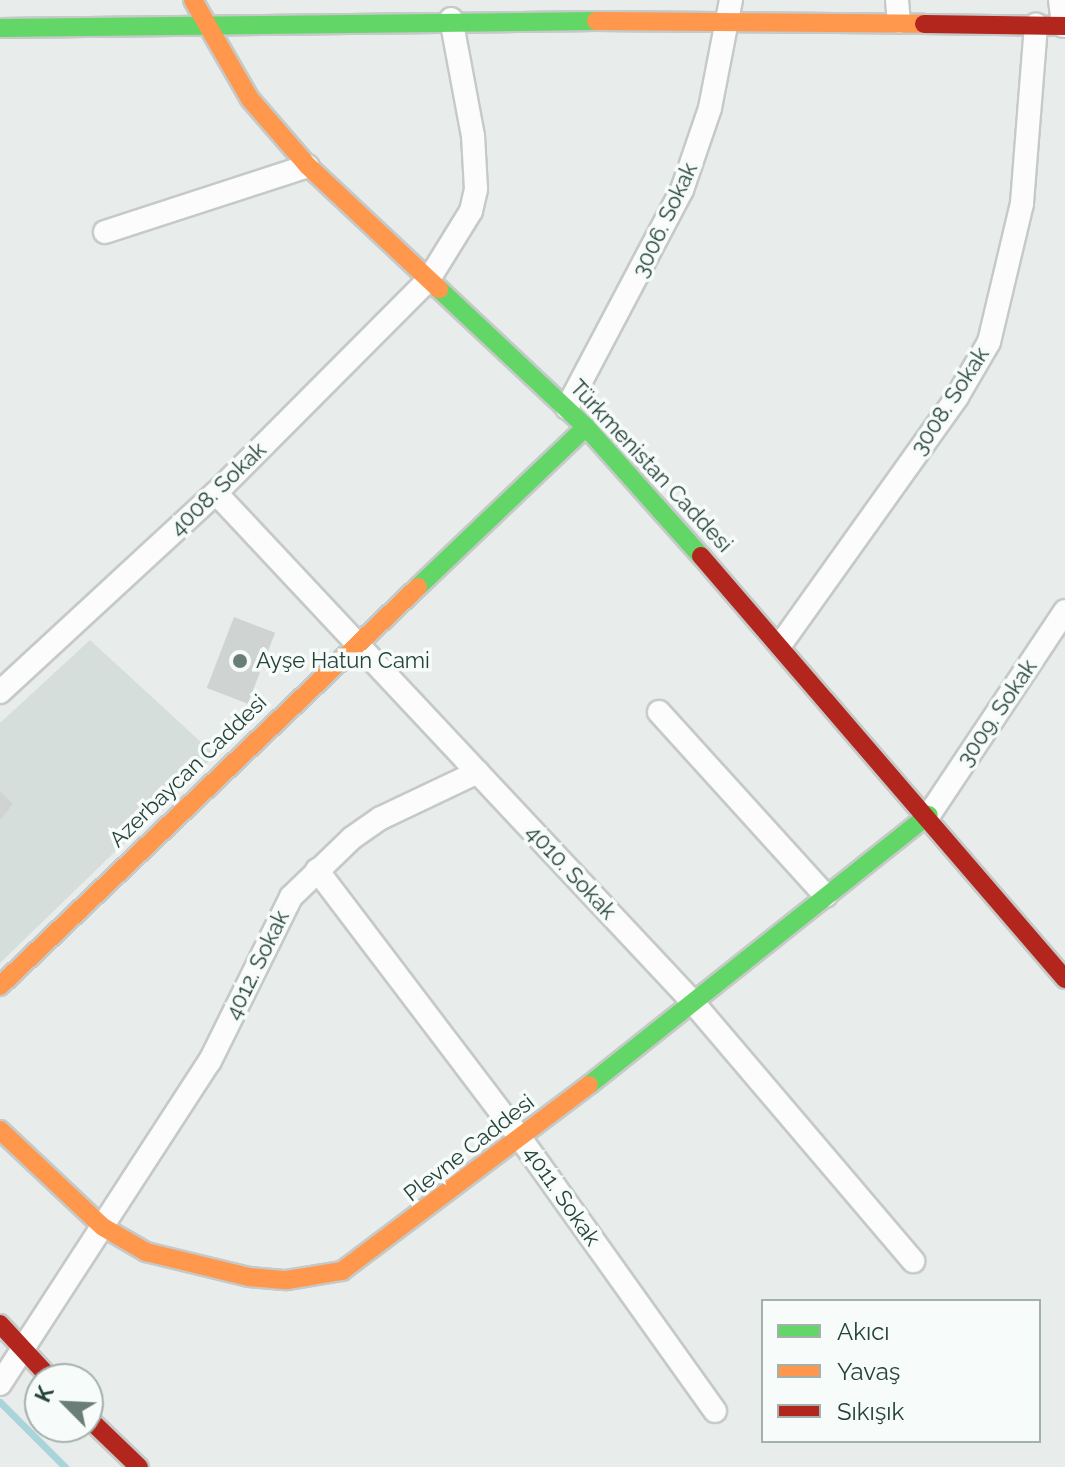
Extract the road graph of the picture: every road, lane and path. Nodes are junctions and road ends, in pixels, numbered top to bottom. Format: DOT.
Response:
graph roads {
  1 [pos="193,0"];
  2 [pos="1060,0"];
  3 [pos="731,9"];
  4 [pos="898,11"];
  5 [pos="451,19"];
  6 [pos="204,25"];
  7 [pos="1036,25"];
  8 [pos="1064,26"];
  9 [pos="0,28"];
  10 [pos="308,166"];
  11 [pos="105,232"];
  12 [pos="429,279"];
  13 [pos="567,408"];
  14 [pos="586,427"];
  15 [pos="216,493"];
  16 [pos="1065,611"];
  17 [pos="356,643"];
  18 [pos="781,644"];
  19 [pos="0,692"];
  20 [pos="659,712"];
  21 [pos="478,772"];
  22 [pos="929,815"];
  23 [pos="317,870"];
  24 [pos="826,896"];
  25 [pos="1065,979"];
  26 [pos="0,986"];
  27 [pos="691,1000"];
  28 [pos="0,1130"];
  29 [pos="521,1139"];
  30 [pos="103,1227"];
  31 [pos="913,1261"];
  32 [pos="0,1324"];
  33 [pos="24,1351"];
  34 [pos="36,1363"];
  35 [pos="4,1379"];
  36 [pos="715,1411"];
  37 [pos="104,1433"];
  38 [pos="139,1467"];
  1 -- 6 [label="street, Türkmenistan Caddesi"];
  2 -- 8 [label="street"];
  3 -- 4 [label="street"];
  3 -- 5 [label="street"];
  3 -- 13 [label="street, 3006. Sokak"];
  4 -- 7 [label="street"];
  5 -- 6 [label="street"];
  5 -- 12 [label="street, 4008. Sokak"];
  6 -- 9 [label="street"];
  6 -- 10 [label="street, Türkmenistan Caddesi"];
  7 -- 8 [label="street"];
  7 -- 18 [label="street, 3008. Sokak"];
  10 -- 11 [label="street"];
  10 -- 12 [label="street, Türkmenistan Caddesi"];
  12 -- 13 [label="street, Türkmenistan Caddesi"];
  12 -- 15 [label="street, 4008. Sokak"];
  13 -- 14 [label="street, Türkmenistan Caddesi"];
  14 -- 17 [label="street, Azerbaycan Caddesi"];
  14 -- 18 [label="street, Türkmenistan Caddesi"];
  15 -- 17 [label="street, 4010. Sokak"];
  15 -- 19 [label="street, 4008. Sokak"];
  16 -- 22 [label="street, 3009. Sokak"];
  17 -- 21 [label="street, 4010. Sokak"];
  17 -- 26 [label="street, Azerbaycan Caddesi"];
  18 -- 22 [label="street, Türkmenistan Caddesi"];
  20 -- 24 [label="street"];
  21 -- 23 [label="street, 4012. Sokak"];
  21 -- 27 [label="street, 4010. Sokak"];
  22 -- 24 [label="street, Plevne Caddesi"];
  22 -- 25 [label="street, Türkmenistan Caddesi"];
  23 -- 29 [label="street, 4011. Sokak"];
  23 -- 30 [label="street, 4012. Sokak"];
  24 -- 27 [label="street, Plevne Caddesi"];
  27 -- 29 [label="street, Plevne Caddesi"];
  27 -- 31 [label="street, 4010. Sokak"];
  28 -- 30 [label="street, Plevne Caddesi"];
  29 -- 30 [label="street, Plevne Caddesi"];
  29 -- 36 [label="street, 4011. Sokak"];
  30 -- 33 [label="street, 4012. Sokak"];
  32 -- 33 [label="street"];
  33 -- 34 [label="street"];
  33 -- 35 [label="street, 4012. Sokak"];
  37 -- 38 [label="street"];
}
